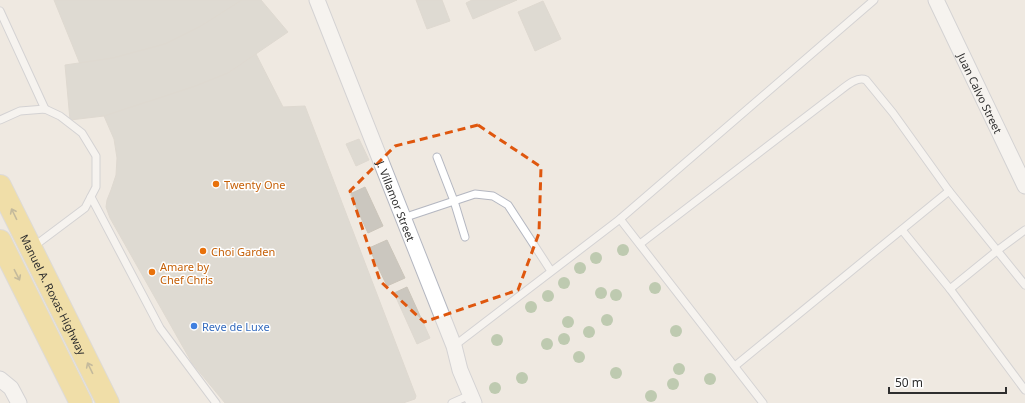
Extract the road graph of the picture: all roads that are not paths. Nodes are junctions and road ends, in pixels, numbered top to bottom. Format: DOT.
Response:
graph roads {
  1 [pos="317,0"];
  2 [pos="874,0"];
  3 [pos="936,0"];
  4 [pos="0,11"];
  5 [pos="45,109"];
  6 [pos="0,120"];
  7 [pos="437,157"];
  8 [pos="0,186"];
  9 [pos="1025,186"];
  10 [pos="949,191"];
  11 [pos="91,197"];
  12 [pos="454,201"];
  13 [pos="403,218"];
  14 [pos="620,219"];
  15 [pos="902,230"];
  16 [pos="1025,230"];
  17 [pos="466,237"];
  18 [pos="0,240"];
  19 [pos="640,244"];
  20 [pos="31,248"];
  21 [pos="998,250"];
  22 [pos="551,271"];
  23 [pos="1025,285"];
  24 [pos="950,289"];
  25 [pos="454,346"];
  26 [pos="735,366"];
  27 [pos="0,379"];
  28 [pos="1024,387"];
  29 [pos="472,399"];
  30 [pos="19,403"];
  31 [pos="81,403"];
  32 [pos="108,403"];
  33 [pos="216,403"];
  34 [pos="452,403"];
  35 [pos="763,403"];
  1 -- 13 [label="street, J. Villamor Street"];
  2 -- 14 [label="lane"];
  3 -- 9 [label="street, Juan Calvo Street"];
  4 -- 5 [label="lane"];
  5 -- 6 [label="lane"];
  5 -- 11 [label="lane"];
  7 -- 12 [label="lane"];
  20 -- 8 [label="main road, Manuel A. Roxas Highway, one-way"];
  10 -- 15 [label="lane"];
  10 -- 19 [label="lane"];
  10 -- 21 [label="lane"];
  11 -- 20 [label="lane"];
  11 -- 33 [label="lane"];
  12 -- 13 [label="lane"];
  12 -- 17 [label="lane"];
  12 -- 22 [label="lane"];
  13 -- 25 [label="street, J. Villamor Street"];
  14 -- 19 [label="lane"];
  14 -- 22 [label="lane"];
  15 -- 24 [label="lane"];
  15 -- 26 [label="lane"];
  16 -- 21 [label="lane"];
  18 -- 31 [label="main road, one-way"];
  19 -- 26 [label="lane"];
  32 -- 20 [label="main road, Manuel A. Roxas Highway, one-way"];
  21 -- 23 [label="lane"];
  21 -- 24 [label="lane"];
  22 -- 25 [label="lane"];
  24 -- 28 [label="lane"];
  25 -- 29 [label="street, J. Villamor Street"];
  26 -- 35 [label="lane"];
  27 -- 30 [label="street"];
  29 -- 34 [label="lane"];
}
